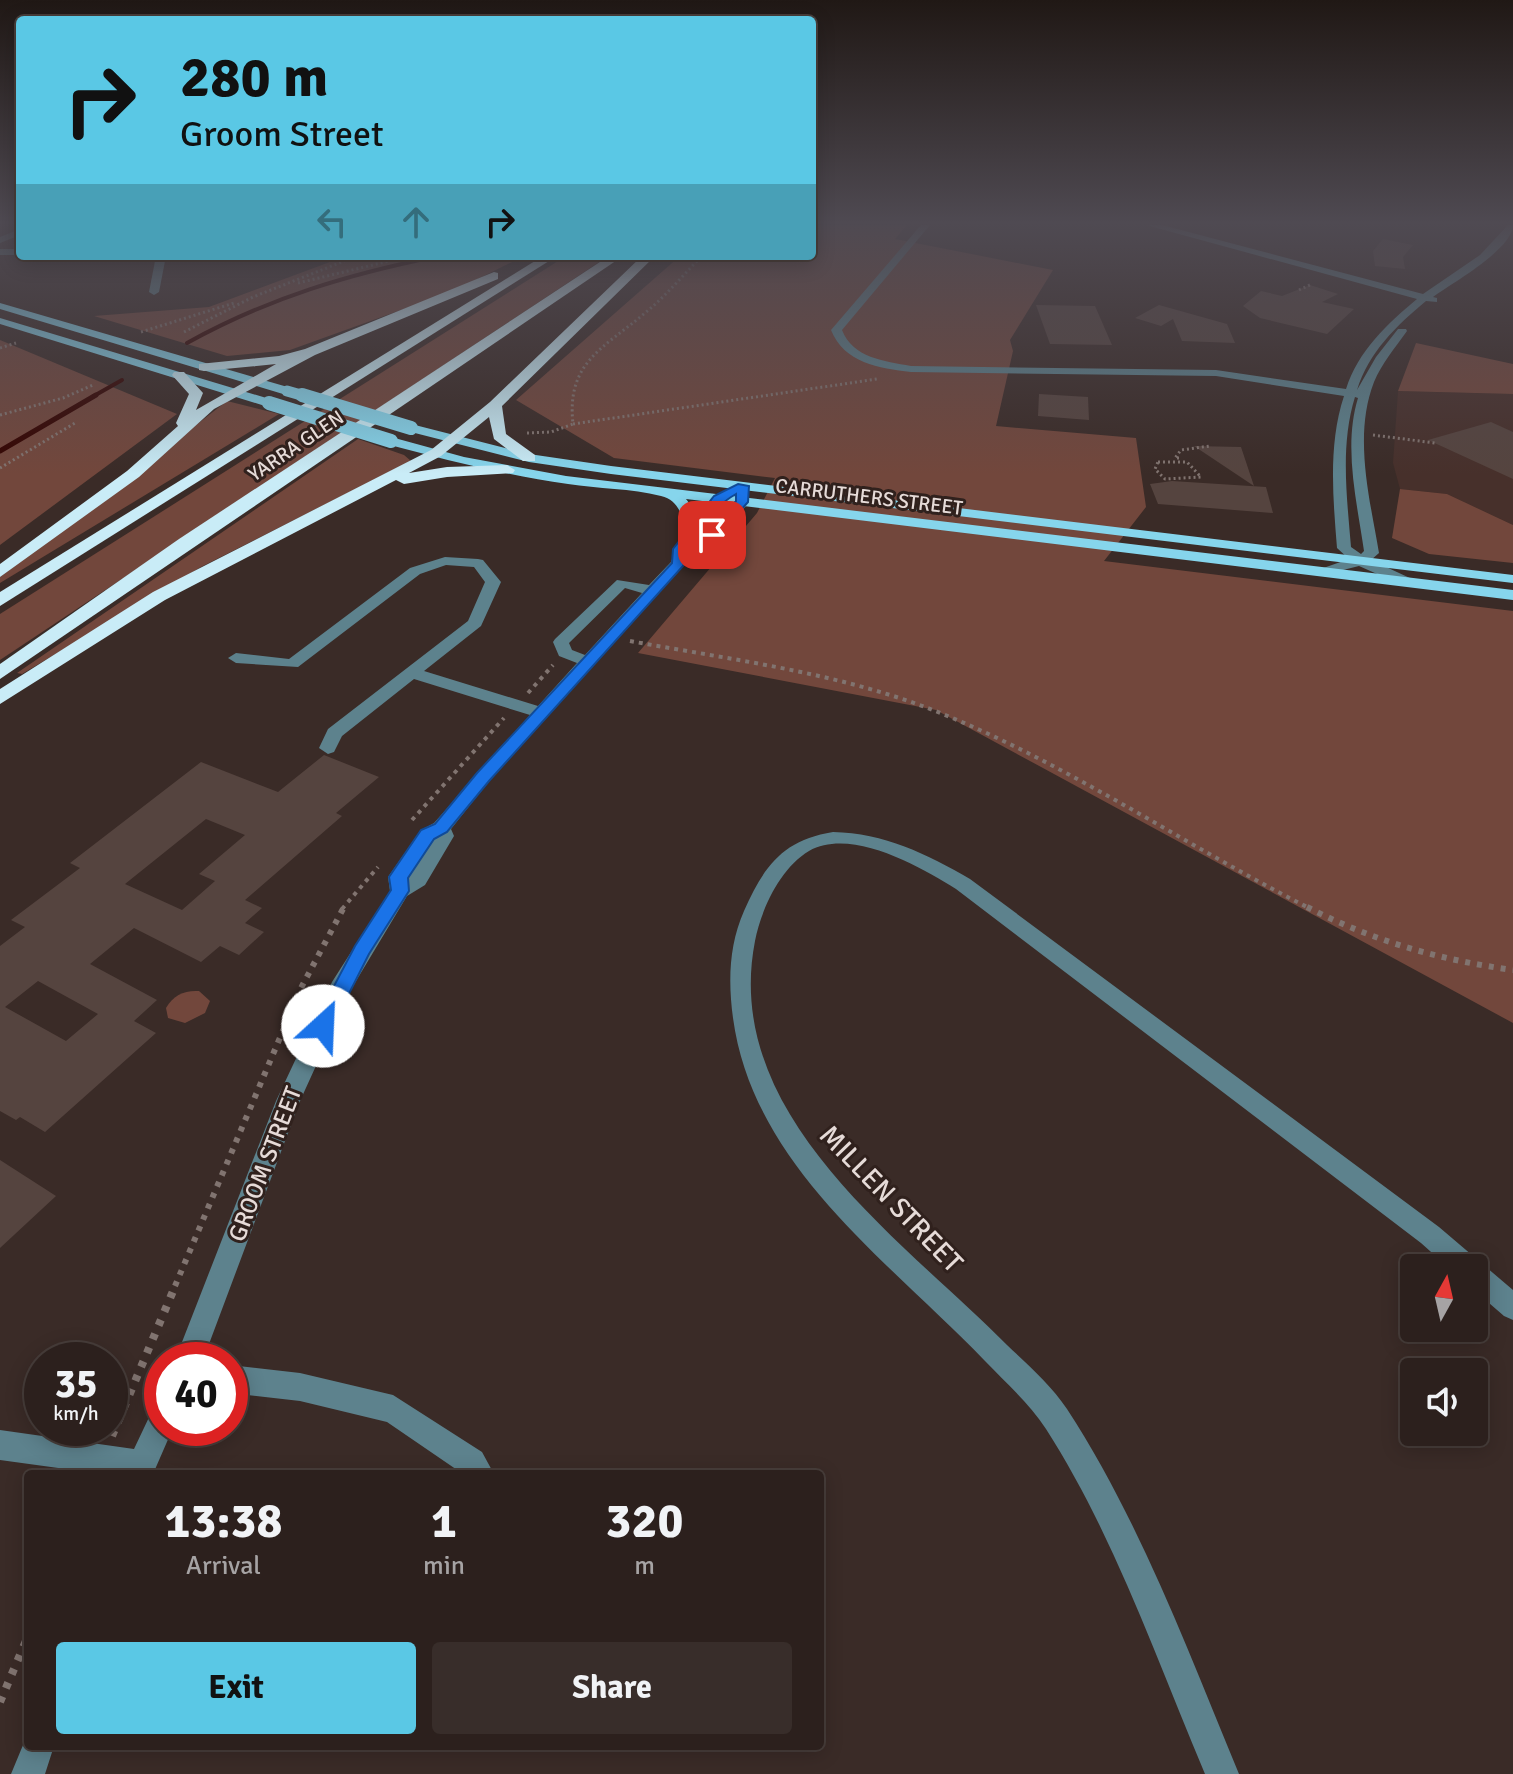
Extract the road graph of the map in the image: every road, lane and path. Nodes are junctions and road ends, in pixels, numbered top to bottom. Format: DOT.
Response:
graph roads {
  1 [pos="6,308"];
  2 [pos="219,308"];
  3 [pos="232,308"];
  4 [pos="422,308"];
  5 [pos="468,308"];
  6 [pos="539,308"];
  7 [pos="595,308"];
  8 [pos="650,308"];
  9 [pos="855,308"];
  10 [pos="1413,308"];
  11 [pos="1430,308"];
  12 [pos="0,321"];
  13 [pos="184,332"];
  14 [pos="132,335"];
  15 [pos="310,352"];
  16 [pos="204,367"];
  17 [pos="925,369"];
  18 [pos="179,375"];
  19 [pos="256,382"];
  20 [pos="93,385"];
  21 [pos="235,391"];
  22 [pos="1348,392"];
  23 [pos="1364,395"];
  24 [pos="495,405"];
  25 [pos="0,415"];
  26 [pos="75,423"];
  27 [pos="573,424"];
  28 [pos="1357,433"];
  29 [pos="176,435"];
  30 [pos="499,436"];
  31 [pos="454,440"];
  32 [pos="1435,443"];
  33 [pos="1210,446"];
  34 [pos="436,453"];
  35 [pos="529,458"];
  36 [pos="1182,461"];
  37 [pos="0,468"];
  38 [pos="507,470"];
  39 [pos="381,483"];
  40 [pos="662,492"];
  41 [pos="742,494"];
  42 [pos="718,499"];
  43 [pos="694,530"];
  44 [pos="1343,545"];
  45 [pos="1371,549"];
  46 [pos="1281,551"];
  47 [pos="1360,561"];
  48 [pos="678,563"];
  49 [pos="1442,570"];
  50 [pos="0,572"];
  51 [pos="1319,572"];
  52 [pos="1513,579"];
  53 [pos="1407,582"];
  54 [pos="652,591"];
  55 [pos="1513,595"];
  56 [pos="0,600"];
  57 [pos="611,638"];
  58 [pos="236,658"];
  59 [pos="590,662"];
  60 [pos="410,672"];
  61 [pos="0,673"];
  62 [pos="0,698"];
  63 [pos="542,713"];
  64 [pos="328,748"];
  65 [pos="1513,970"];
  66 [pos="1452,1254"];
  67 [pos="1488,1285"];
  68 [pos="1513,1307"];
  69 [pos="196,1342"];
  70 [pos="248,1381"];
  71 [pos="0,1445"];
  72 [pos="151,1446"];
  73 [pos="140,1469"];
  74 [pos="477,1470"];
  75 [pos="24,1645"];
  76 [pos="0,1702"];
  77 [pos="36,1750"];
  78 [pos="28,1774"];
  79 [pos="1222,1774"];
  1 -- 16 [label="main road, CARRUTHERS STREET"];
  2 -- 14 [label="path"];
  3 -- 13 [label="path"];
  4 -- 15 [label="highway"];
  5 -- 56 [label="highway, YARRA GLEN"];
  6 -- 61 [label="highway, YARRA GLEN"];
  7 -- 24 [label="highway"];
  8 -- 27 [label="path"];
  9 -- 17 [label="street"];
  10 -- 22 [label="street"];
  11 -- 23 [label="street"];
  12 -- 18 [label="main road, CARRUTHERS STREET"];
  15 -- 16 [label="highway"];
  15 -- 19 [label="highway"];
  16 -- 19 [label="main road, CARRUTHERS STREET"];
  17 -- 22 [label="street"];
  17 -- 27 [label="path"];
  18 -- 21 [label="main road, CARRUTHERS STREET"];
  18 -- 29 [label="highway"];
  19 -- 21 [label="highway"];
  19 -- 31 [label="main road, CARRUTHERS STREET, bridge"];
  20 -- 25 [label="path"];
  21 -- 29 [label="highway"];
  21 -- 34 [label="main road, CARRUTHERS STREET, bridge"];
  22 -- 23 [label="street"];
  22 -- 44 [label="street"];
  23 -- 28 [label="street"];
  24 -- 30 [label="highway"];
  24 -- 31 [label="highway"];
  26 -- 37 [label="path"];
  27 -- 30 [label="path"];
  28 -- 32 [label="path"];
  28 -- 45 [label="street"];
  29 -- 50 [label="highway"];
  30 -- 35 [label="highway"];
  31 -- 34 [label="highway"];
  31 -- 35 [label="main road, CARRUTHERS STREET"];
  33 -- 36 [label="path"];
  34 -- 38 [label="main road, CARRUTHERS STREET"];
  34 -- 39 [label="highway"];
  35 -- 41 [label="main road, CARRUTHERS STREET"];
  36 -- 36 [label="path"];
  38 -- 39 [label="highway"];
  38 -- 40 [label="main road, CARRUTHERS STREET"];
  39 -- 62 [label="highway"];
  40 -- 42 [label="main road, CARRUTHERS STREET"];
  40 -- 43 [label="main road"];
  41 -- 42 [label="main road, CARRUTHERS STREET"];
  41 -- 46 [label="main road, CARRUTHERS STREET"];
  41 -- 48 [label="street, GROOM STREET"];
  41 -- 51 [label="main road, CARRUTHERS STREET"];
  42 -- 43 [label="street, GROOM STREET"];
  43 -- 48 [label="street, GROOM STREET"];
  44 -- 46 [label="main road"];
  44 -- 47 [label="street"];
  45 -- 47 [label="street"];
  45 -- 49 [label="main road"];
  46 -- 47 [label="main road, CARRUTHERS STREET"];
  47 -- 49 [label="main road, CARRUTHERS STREET"];
  47 -- 51 [label="street"];
  47 -- 53 [label="street"];
  48 -- 54 [label="street, GROOM STREET"];
  49 -- 52 [label="main road, CARRUTHERS STREET"];
  51 -- 53 [label="main road, CARRUTHERS STREET"];
  53 -- 55 [label="main road, CARRUTHERS STREET"];
  54 -- 57 [label="street, GROOM STREET"];
  54 -- 59 [label="street"];
  57 -- 59 [label="street, GROOM STREET"];
  57 -- 65 [label="path"];
  58 -- 60 [label="street"];
  59 -- 63 [label="street, GROOM STREET"];
  60 -- 63 [label="street"];
  60 -- 64 [label="street"];
  63 -- 69 [label="street, GROOM STREET"];
  66 -- 79 [label="street, MILLEN STREET"];
  67 -- 68 [label="street"];
  70 -- 74 [label="street"];
  71 -- 73 [label="street"];
  72 -- 73 [label="street"];
  75 -- 76 [label="path"];
  77 -- 78 [label="street"];
}
